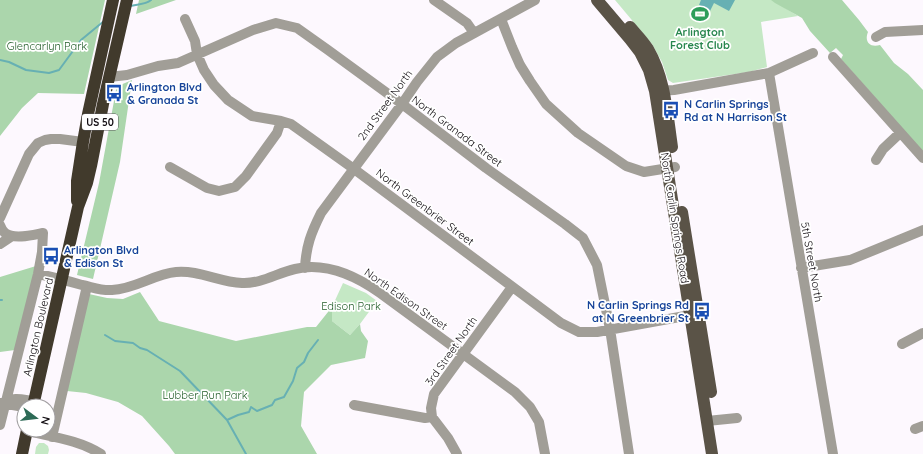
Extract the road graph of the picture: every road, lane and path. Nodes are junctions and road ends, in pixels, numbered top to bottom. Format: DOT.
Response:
graph roads {
  1 [pos="114,0"];
  2 [pos="127,0"];
  3 [pos="434,0"];
  4 [pos="535,0"];
  5 [pos="597,0"];
  6 [pos="608,0"];
  7 [pos="185,19"];
  8 [pos="502,19"];
  9 [pos="923,30"];
  10 [pos="474,33"];
  11 [pos="876,37"];
  12 [pos="813,53"];
  13 [pos="197,54"];
  14 [pos="833,57"];
  15 [pos="769,73"];
  16 [pos="109,77"];
  17 [pos="659,91"];
  18 [pos="402,104"];
  19 [pos="281,121"];
  20 [pos="900,133"];
  21 [pos="83,142"];
  22 [pos="923,158"];
  23 [pos="876,160"];
  24 [pos="170,166"];
  25 [pos="671,167"];
  26 [pos="354,169"];
  27 [pos="78,207"];
  28 [pos="0,218"];
  29 [pos="0,225"];
  30 [pos="923,230"];
  31 [pos="12,236"];
  32 [pos="0,244"];
  33 [pos="305,268"];
  34 [pos="801,268"];
  35 [pos="38,274"];
  36 [pos="62,280"];
  37 [pos="87,286"];
  38 [pos="512,287"];
  39 [pos="694,314"];
  40 [pos="610,329"];
  41 [pos="923,333"];
  42 [pos="902,344"];
  43 [pos="463,354"];
  44 [pos="32,398"];
  45 [pos="16,400"];
  46 [pos="2,403"];
  47 [pos="354,405"];
  48 [pos="432,417"];
  49 [pos="737,418"];
  50 [pos="56,420"];
  51 [pos="711,421"];
  52 [pos="0,425"];
  53 [pos="25,438"];
  54 [pos="56,438"];
  55 [pos="97,453"];
  56 [pos="22,454"];
  57 [pos="456,454"];
  58 [pos="545,454"];
  59 [pos="629,454"];
  60 [pos="712,454"];
  61 [pos="720,454"];
  62 [pos="832,454"];
  1 -- 21 [label="highway, Arlington Boulevard / US 50"];
  2 -- 16 [label="highway, Arlington Boulevard / US 50"];
  3 -- 10 [label="street"];
  4 -- 8 [label="street, 2nd Street North"];
  5 -- 17 [label="main road, North Carlin Springs Road"];
  6 -- 17 [label="main road, North Carlin Springs Road"];
  7 -- 13 [label="street, North Greenbrier Street"];
  8 -- 10 [label="street, 2nd Street North"];
  8 -- 25 [label="street"];
  9 -- 11 [label="street"];
  10 -- 18 [label="street, 2nd Street North"];
  12 -- 15 [label="street"];
  13 -- 16 [label="street, North Granada Street"];
  13 -- 18 [label="street, North Granada Street"];
  13 -- 19 [label="street, North Greenbrier Street"];
  14 -- 20 [label="street"];
  15 -- 17 [label="street"];
  15 -- 34 [label="street, 5th Street North"];
  16 -- 27 [label="highway, Arlington Boulevard / US 50"];
  17 -- 25 [label="main road, North Carlin Springs Road"];
  18 -- 26 [label="street, 2nd Street North"];
  18 -- 40 [label="street, North Granada Street"];
  19 -- 24 [label="street"];
  19 -- 26 [label="street, North Greenbrier Street"];
  20 -- 22 [label="street"];
  20 -- 23 [label="street"];
  21 -- 27 [label="highway, Arlington Boulevard / US 50"];
  21 -- 28 [label="street"];
  25 -- 39 [label="main road, North Carlin Springs Road"];
  26 -- 33 [label="street, 2nd Street North"];
  26 -- 38 [label="street, North Greenbrier Street"];
  27 -- 36 [label="highway, Arlington Boulevard / US 50"];
  29 -- 31 [label="street"];
  30 -- 34 [label="street"];
  31 -- 32 [label="street"];
  31 -- 35 [label="street"];
  33 -- 37 [label="street, North Edison Street"];
  33 -- 43 [label="street, North Edison Street"];
  34 -- 62 [label="street, 5th Street North"];
  35 -- 36 [label="street, North Edison Street"];
  35 -- 46 [label="street"];
  36 -- 37 [label="street, North Edison Street"];
  36 -- 44 [label="highway, Arlington Boulevard / US 50"];
  37 -- 50 [label="street"];
  38 -- 40 [label="street, North Greenbrier Street"];
  38 -- 43 [label="street, 3rd Street North"];
  39 -- 40 [label="street, North Greenbrier Street"];
  39 -- 51 [label="main road, North Carlin Springs Road"];
  40 -- 59 [label="street, North Granada Street"];
  41 -- 42 [label="street"];
  43 -- 48 [label="street, 3rd Street North"];
  43 -- 58 [label="street, North Edison Street"];
  45 -- 46 [label="street"];
  46 -- 52 [label="street"];
  47 -- 48 [label="street"];
  48 -- 57 [label="street"];
  49 -- 51 [label="street"];
  51 -- 60 [label="main road, North Carlin Springs Road"];
  51 -- 61 [label="main road, North Carlin Springs Road"];
  53 -- 56 [label="highway"];
  54 -- 55 [label="street"];
}
